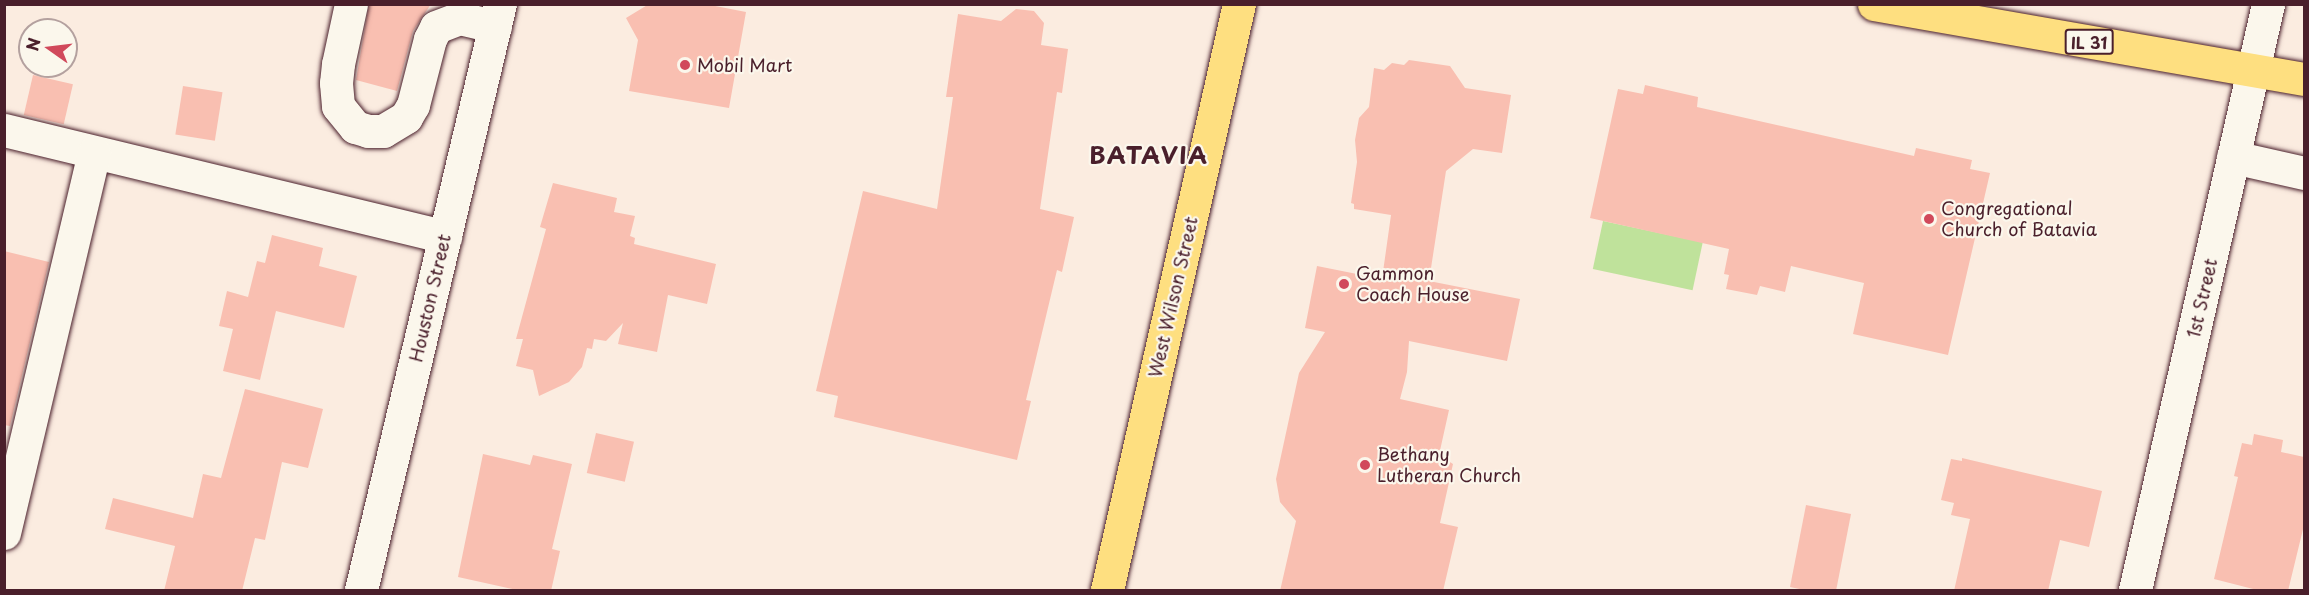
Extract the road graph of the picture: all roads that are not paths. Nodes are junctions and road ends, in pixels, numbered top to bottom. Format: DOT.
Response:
graph roads {
  1 [pos="351,4"];
  2 [pos="1239,4"];
  3 [pos="1874,4"];
  4 [pos="2268,4"];
  5 [pos="497,15"];
  6 [pos="2253,70"];
  7 [pos="2304,79"];
  8 [pos="4,130"];
  9 [pos="93,152"];
  10 [pos="2234,157"];
  11 [pos="2304,173"];
  12 [pos="445,237"];
  13 [pos="4,533"];
  14 [pos="361,591"];
  15 [pos="1107,591"];
  16 [pos="2135,591"];
  1 -- 5 [label="street"];
  2 -- 15 [label="main road, West Wilson Street"];
  3 -- 6 [label="main road, IL 31"];
  4 -- 6 [label="street, 1st Street"];
  5 -- 12 [label="street, Houston Street"];
  6 -- 7 [label="main road, IL 31"];
  6 -- 10 [label="street, 1st Street"];
  8 -- 9 [label="street"];
  9 -- 12 [label="street"];
  9 -- 13 [label="street"];
  10 -- 11 [label="street"];
  10 -- 16 [label="street, 1st Street"];
  12 -- 14 [label="street, Houston Street"];
}
